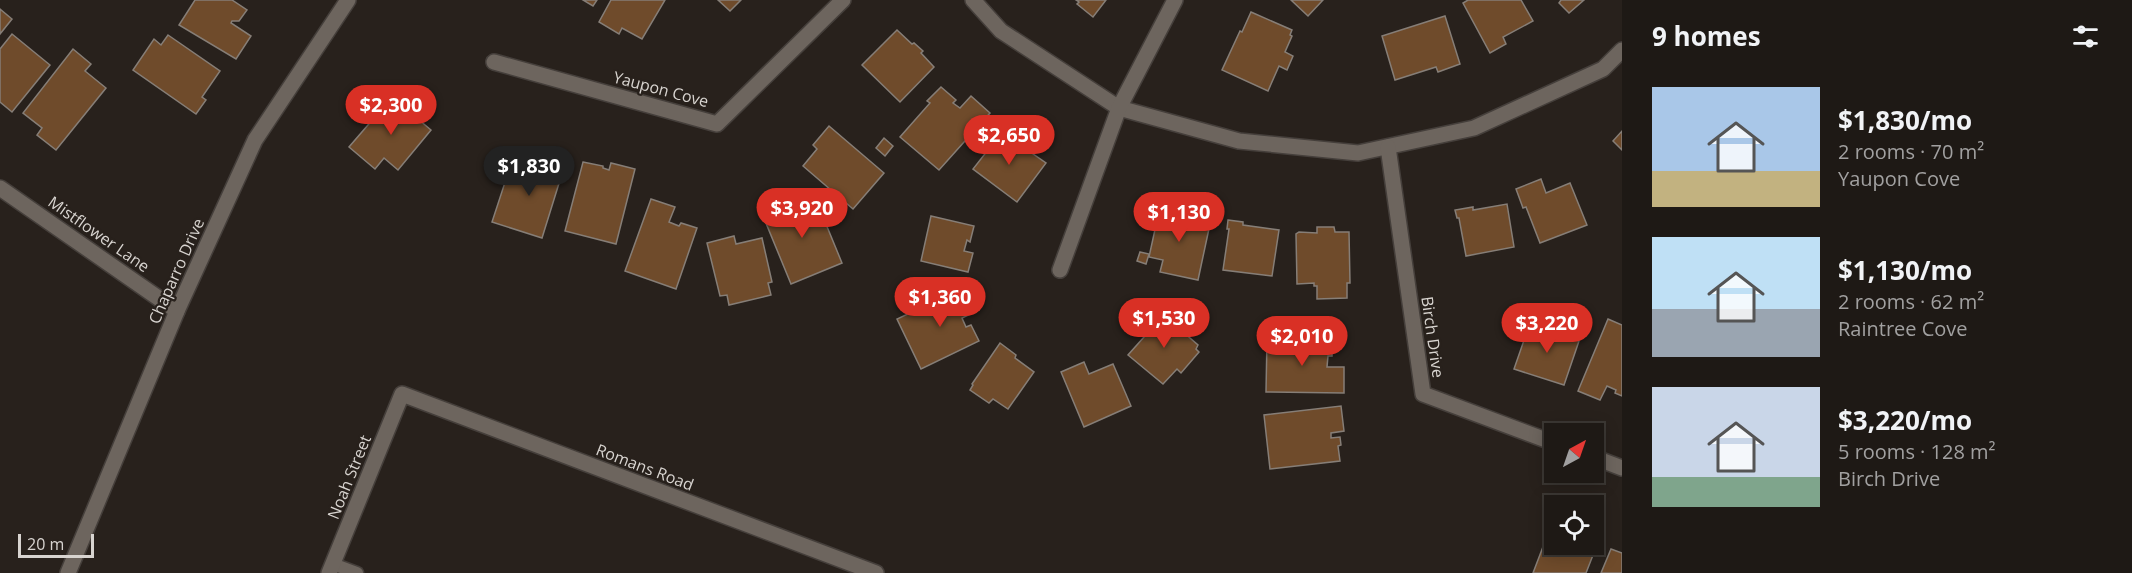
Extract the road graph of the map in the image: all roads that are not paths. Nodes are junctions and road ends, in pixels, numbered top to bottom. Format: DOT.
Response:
graph roads {
  1 [pos="348,0"];
  2 [pos="843,0"];
  3 [pos="973,0"];
  4 [pos="1175,0"];
  5 [pos="1622,50"];
  6 [pos="494,62"];
  7 [pos="1119,108"];
  8 [pos="1388,147"];
  9 [pos="0,188"];
  10 [pos="1060,270"];
  11 [pos="177,311"];
  12 [pos="402,394"];
  13 [pos="1544,439"];
  14 [pos="1604,461"];
  15 [pos="1622,468"];
  16 [pos="331,568"];
  17 [pos="68,573"];
  18 [pos="357,573"];
  19 [pos="876,573"];
  1 -- 11 [label="street, Chaparro Drive"];
  2 -- 6 [label="street, Yaupon Cove"];
  3 -- 7 [label="street"];
  4 -- 7 [label="street"];
  5 -- 8 [label="street"];
  7 -- 8 [label="street"];
  7 -- 10 [label="street"];
  8 -- 13 [label="street, Birch Drive"];
  9 -- 11 [label="street, Mistflower Lane"];
  11 -- 17 [label="street, Chaparro Drive"];
  12 -- 16 [label="street, Noah Street"];
  12 -- 19 [label="street, Romans Road"];
  14 -- 15 [label="street"];
  16 -- 18 [label="lane"];
}
